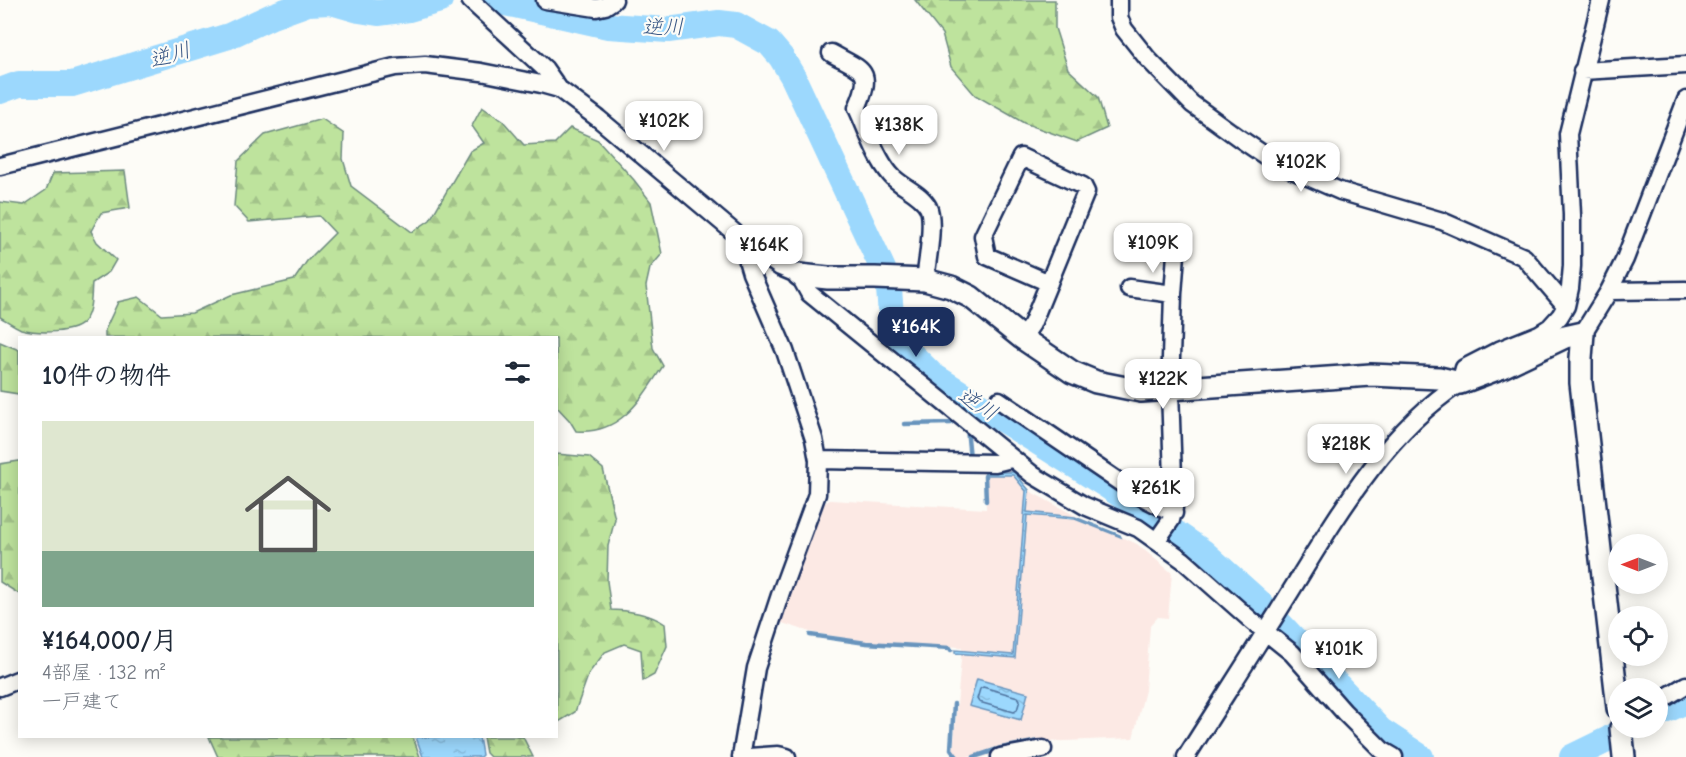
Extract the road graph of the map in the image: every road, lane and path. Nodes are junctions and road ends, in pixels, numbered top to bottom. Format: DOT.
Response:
graph roads {
  1 [pos="545,0"];
  2 [pos="614,0"];
  3 [pos="1119,0"];
  4 [pos="1601,0"];
  5 [pos="473,3"];
  6 [pos="831,53"];
  7 [pos="1686,65"];
  8 [pos="1582,71"];
  9 [pos="559,89"];
  10 [pos="1686,100"];
  11 [pos="0,166"];
  12 [pos="1177,241"];
  13 [pos="748,244"];
  14 [pos="799,275"];
  15 [pos="915,279"];
  16 [pos="1049,283"];
  17 [pos="1129,288"];
  18 [pos="1686,290"];
  19 [pos="1609,291"];
  20 [pos="1173,294"];
  21 [pos="1566,306"];
  22 [pos="1583,333"];
  23 [pos="1022,338"];
  24 [pos="1460,383"];
  25 [pos="1170,390"];
  26 [pos="999,400"];
  27 [pos="1011,459"];
  28 [pos="818,460"];
  29 [pos="1166,526"];
  30 [pos="1270,623"];
  31 [pos="1615,678"];
  32 [pos="18,680"];
  33 [pos="1686,685"];
  34 [pos="0,687"];
  35 [pos="1668,696"];
  36 [pos="1043,749"];
  37 [pos="741,757"];
  38 [pos="750,757"];
  39 [pos="787,757"];
  40 [pos="1000,757"];
  41 [pos="1186,757"];
  42 [pos="1394,757"];
  1 -- 2 [label="street"];
  3 -- 21 [label="street"];
  4 -- 8 [label="street"];
  5 -- 9 [label="street"];
  6 -- 15 [label="street"];
  7 -- 8 [label="street"];
  8 -- 21 [label="street"];
  9 -- 11 [label="street"];
  9 -- 13 [label="street"];
  10 -- 19 [label="street"];
  12 -- 20 [label="street"];
  13 -- 14 [label="street"];
  13 -- 28 [label="street"];
  14 -- 15 [label="street"];
  14 -- 27 [label="street"];
  15 -- 23 [label="street"];
  16 -- 16 [label="street"];
  16 -- 23 [label="street"];
  17 -- 20 [label="street"];
  18 -- 19 [label="street"];
  19 -- 22 [label="street"];
  20 -- 25 [label="street"];
  21 -- 24 [label="street"];
  22 -- 24 [label="street"];
  22 -- 31 [label="street"];
  23 -- 25 [label="street"];
  24 -- 25 [label="street"];
  24 -- 30 [label="street"];
  25 -- 29 [label="street"];
  26 -- 29 [label="street"];
  27 -- 28 [label="street"];
  27 -- 29 [label="street"];
  28 -- 37 [label="street"];
  29 -- 30 [label="street"];
  30 -- 41 [label="street"];
  30 -- 42 [label="street"];
  32 -- 34 [label="street"];
  33 -- 35 [label="street"];
  36 -- 40 [label="street"];
  38 -- 39 [label="street"];
}
